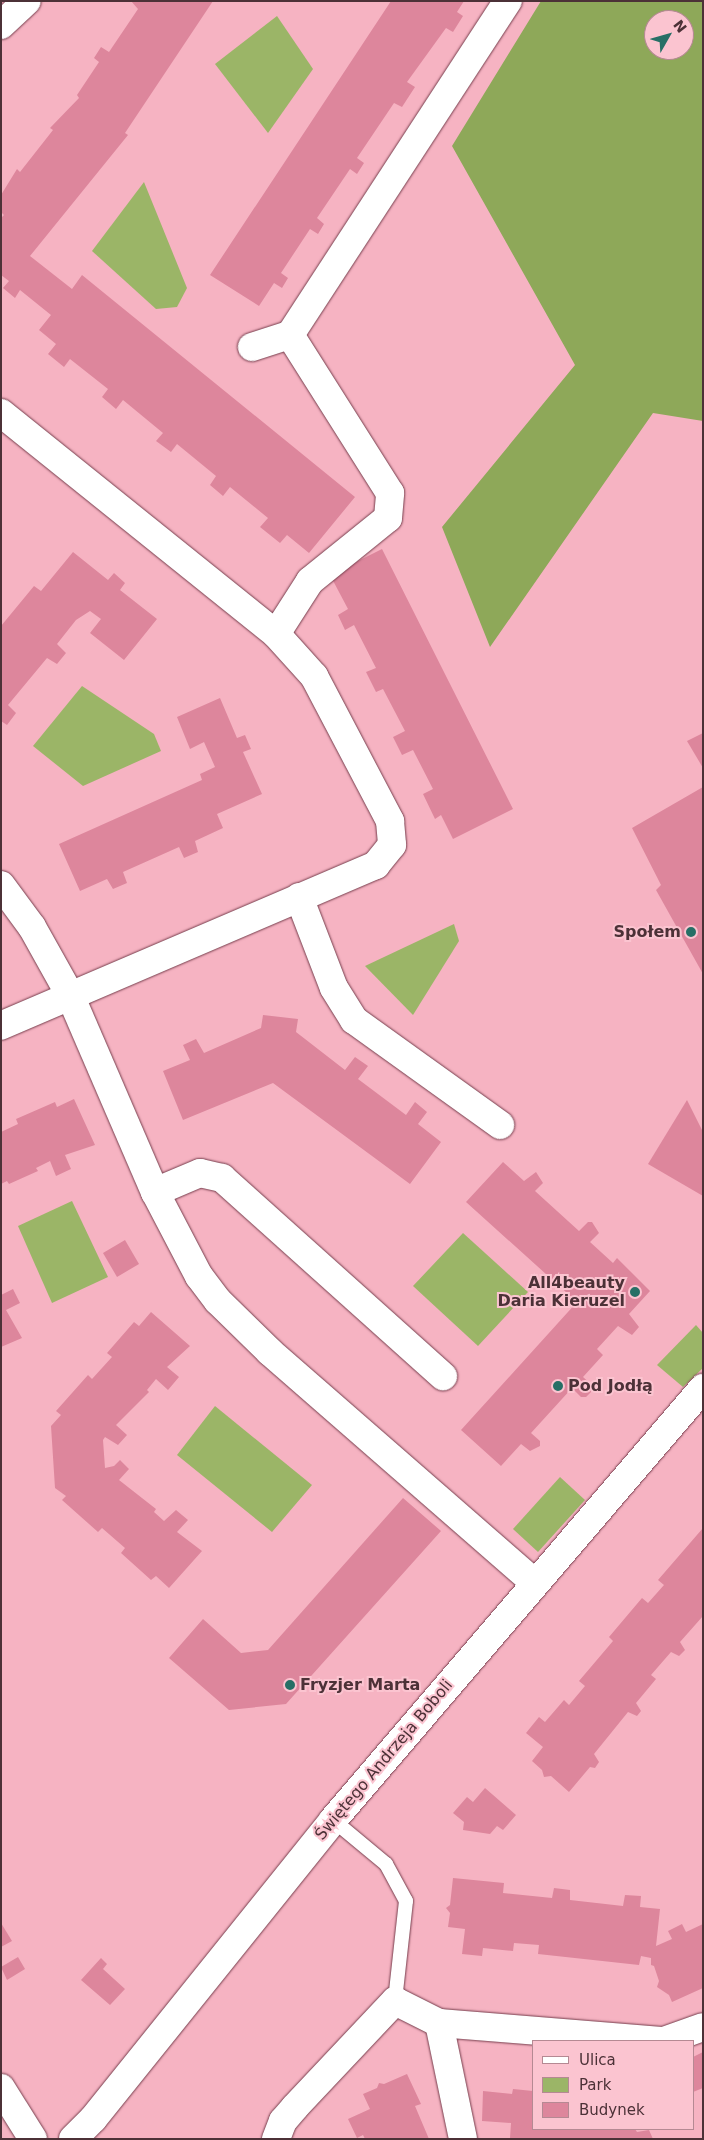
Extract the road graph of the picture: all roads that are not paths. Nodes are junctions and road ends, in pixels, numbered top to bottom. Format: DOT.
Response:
graph roads {
  1 [pos="27,1"];
  2 [pos="508,1"];
  3 [pos="1,25"];
  4 [pos="290,335"];
  5 [pos="252,347"];
  6 [pos="1,413"];
  7 [pos="276,634"];
  8 [pos="1,885"];
  9 [pos="299,897"];
  10 [pos="70,995"];
  11 [pos="1,1026"];
  12 [pos="500,1125"];
  13 [pos="155,1192"];
  14 [pos="442,1376"];
  15 [pos="703,1388"];
  16 [pos="534,1582"];
  17 [pos="333,1820"];
  18 [pos="395,2001"];
  19 [pos="439,2023"];
  20 [pos="703,2027"];
  21 [pos="652,2040"];
  22 [pos="667,2040"];
  23 [pos="1,2088"];
  24 [pos="33,2139"];
  25 [pos="73,2139"];
  26 [pos="276,2139"];
  27 [pos="463,2139"];
  1 -- 3 [label="street"];
  2 -- 4 [label="street"];
  4 -- 5 [label="street"];
  4 -- 7 [label="street"];
  6 -- 7 [label="street"];
  7 -- 9 [label="street"];
  8 -- 10 [label="street"];
  9 -- 10 [label="street"];
  9 -- 12 [label="street"];
  10 -- 11 [label="street"];
  10 -- 13 [label="street"];
  13 -- 14 [label="street"];
  13 -- 16 [label="street"];
  15 -- 16 [label="street, Świętego Andrzeja Boboli"];
  16 -- 17 [label="street, Świętego Andrzeja Boboli"];
  17 -- 18 [label="lane"];
  17 -- 25 [label="street, Świętego Andrzeja Boboli"];
  18 -- 19 [label="street"];
  18 -- 26 [label="street"];
  19 -- 21 [label="street"];
  19 -- 27 [label="street"];
  20 -- 22 [label="street"];
  23 -- 24 [label="street"];
}
